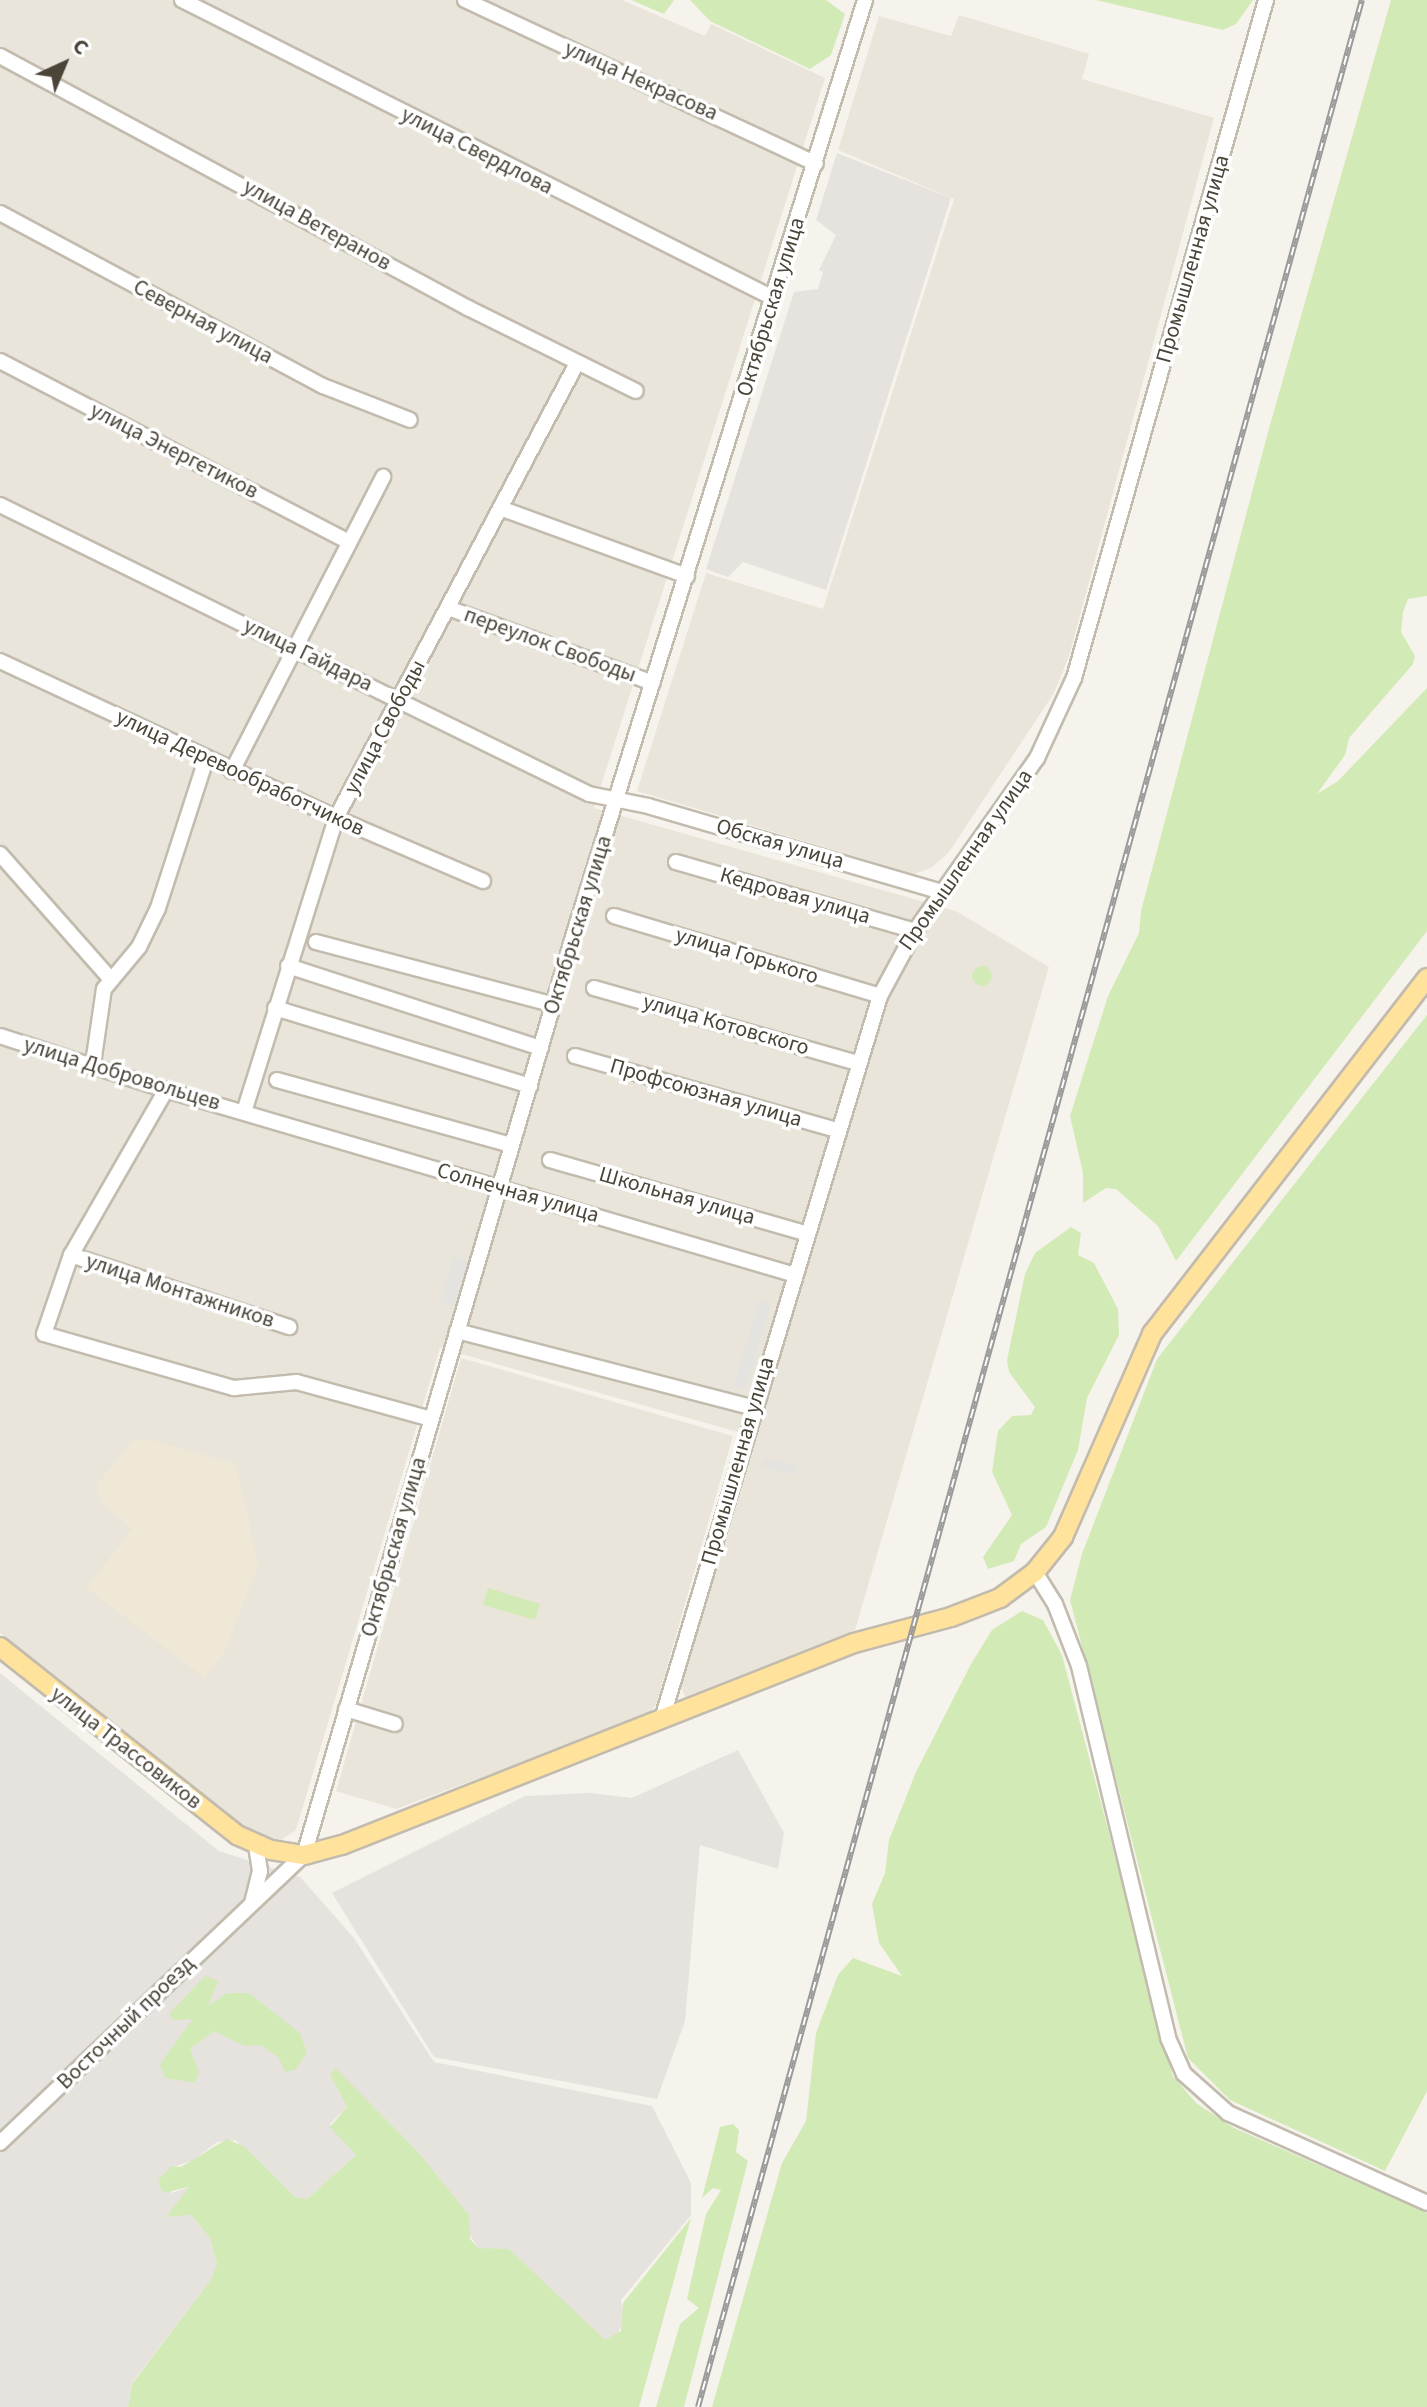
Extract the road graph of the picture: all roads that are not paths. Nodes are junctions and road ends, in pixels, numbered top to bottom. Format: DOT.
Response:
graph roads {
  1 [pos="182,0"];
  2 [pos="465,0"];
  3 [pos="865,0"];
  4 [pos="1266,0"];
  5 [pos="0,56"];
  6 [pos="816,164"];
  7 [pos="0,213"];
  8 [pos="773,298"];
  9 [pos="0,361"];
  10 [pos="577,363"];
  11 [pos="636,391"];
  12 [pos="410,420"];
  13 [pos="383,477"];
  14 [pos="0,505"];
  15 [pos="500,508"];
  16 [pos="347,541"];
  17 [pos="687,576"];
  18 [pos="448,608"];
  19 [pos="294,647"];
  20 [pos="0,661"];
  21 [pos="653,683"];
  22 [pos="399,701"];
  23 [pos="206,759"];
  24 [pos="232,771"];
  25 [pos="616,801"];
  26 [pos="336,818"];
  27 [pos="0,854"];
  28 [pos="676,862"];
  29 [pos="483,881"];
  30 [pos="943,892"];
  31 [pos="614,916"];
  32 [pos="915,931"];
  33 [pos="316,942"];
  34 [pos="288,966"];
  35 [pos="109,977"];
  36 [pos="1427,978"];
  37 [pos="594,988"];
  38 [pos="880,996"];
  39 [pos="554,1005"];
  40 [pos="275,1008"];
  41 [pos="0,1036"];
  42 [pos="541,1048"];
  43 [pos="575,1056"];
  44 [pos="857,1063"];
  45 [pos="93,1064"];
  46 [pos="277,1080"];
  47 [pos="530,1086"];
  48 [pos="166,1090"];
  49 [pos="244,1112"];
  50 [pos="837,1130"];
  51 [pos="511,1145"];
  52 [pos="550,1160"];
  53 [pos="499,1188"];
  54 [pos="805,1233"];
  55 [pos="71,1255"];
  56 [pos="792,1274"];
  57 [pos="289,1327"];
  58 [pos="457,1331"];
  59 [pos="754,1408"];
  60 [pos="431,1419"];
  61 [pos="1035,1572"];
  62 [pos="0,1647"];
  63 [pos="346,1709"];
  64 [pos="662,1719"];
  65 [pos="395,1724"];
  66 [pos="256,1846"];
  67 [pos="304,1855"];
  68 [pos="252,1903"];
  69 [pos="0,2143"];
  70 [pos="1427,2203"];
  1 -- 8 [label="street, улица Свердлова"];
  2 -- 6 [label="street, улица Некрасова"];
  3 -- 6 [label="street, Октябрьская улица"];
  4 -- 30 [label="street, Промышленная улица"];
  5 -- 10 [label="street, улица Ветеранов"];
  6 -- 8 [label="street, Октябрьская улица"];
  7 -- 12 [label="street, Северная улица"];
  8 -- 17 [label="street, Октябрьская улица"];
  9 -- 16 [label="street, улица Энергетиков"];
  10 -- 11 [label="street, улица Ветеранов"];
  10 -- 15 [label="street, улица Свободы"];
  13 -- 16 [label="street"];
  14 -- 19 [label="street, улица Гайдара"];
  15 -- 17 [label="street"];
  15 -- 18 [label="street, улица Свободы"];
  16 -- 19 [label="street"];
  17 -- 21 [label="street, Октябрьская улица"];
  18 -- 21 [label="street, переулок Свободы"];
  18 -- 22 [label="street, улица Свободы"];
  19 -- 22 [label="street, улица Гайдара"];
  19 -- 24 [label="street"];
  20 -- 23 [label="street, улица Деревообработчиков"];
  21 -- 25 [label="street, Октябрьская улица"];
  22 -- 25 [label="street, улица Гайдара"];
  22 -- 26 [label="street, улица Свободы"];
  23 -- 24 [label="street, улица Деревообработчиков"];
  23 -- 35 [label="street"];
  24 -- 26 [label="street, улица Деревообработчиков"];
  25 -- 30 [label="street, Обская улица"];
  25 -- 39 [label="street, Октябрьская улица"];
  26 -- 29 [label="street, улица Деревообработчиков"];
  26 -- 34 [label="street, улица Свободы"];
  27 -- 35 [label="street"];
  28 -- 32 [label="street, Кедровая улица"];
  30 -- 32 [label="street, Промышленная улица"];
  31 -- 38 [label="street, улица Горького"];
  32 -- 38 [label="street, Промышленная улица"];
  33 -- 39 [label="street"];
  34 -- 40 [label="street, улица Свободы"];
  34 -- 42 [label="street"];
  35 -- 45 [label="street"];
  36 -- 61 [label="main road"];
  37 -- 44 [label="street, улица Котовского"];
  38 -- 44 [label="street, Промышленная улица"];
  39 -- 42 [label="street, Октябрьская улица"];
  40 -- 47 [label="street"];
  40 -- 49 [label="street, улица Свободы"];
  41 -- 45 [label="street, улица Добровольцев"];
  42 -- 47 [label="street, Октябрьская улица"];
  43 -- 50 [label="street, Профсоюзная улица"];
  44 -- 50 [label="street, Промышленная улица"];
  45 -- 48 [label="street, улица Добровольцев"];
  46 -- 51 [label="street"];
  47 -- 51 [label="street, Октябрьская улица"];
  48 -- 49 [label="street, улица Добровольцев"];
  48 -- 55 [label="street, улица Монтажников"];
  49 -- 53 [label="street, Солнечная улица"];
  50 -- 54 [label="street, Промышленная улица"];
  51 -- 53 [label="street, Октябрьская улица"];
  52 -- 54 [label="street, Школьная улица"];
  53 -- 56 [label="street, Солнечная улица"];
  53 -- 58 [label="street, Октябрьская улица"];
  54 -- 56 [label="street, Промышленная улица"];
  55 -- 57 [label="street, улица Монтажников"];
  55 -- 60 [label="street, улица Монтажников"];
  56 -- 59 [label="street, Промышленная улица"];
  58 -- 59 [label="street"];
  58 -- 60 [label="street, Октябрьская улица"];
  59 -- 64 [label="street, Промышленная улица"];
  60 -- 63 [label="street, Октябрьская улица"];
  61 -- 64 [label="main road"];
  61 -- 70 [label="street"];
  62 -- 66 [label="main road, улица Трассовиков"];
  63 -- 65 [label="street"];
  63 -- 67 [label="street, Октябрьская улица"];
  64 -- 67 [label="main road"];
  66 -- 67 [label="main road"];
  66 -- 68 [label="street"];
  67 -- 68 [label="street, Восточный проезд"];
  68 -- 69 [label="street, Восточный проезд"];
}
